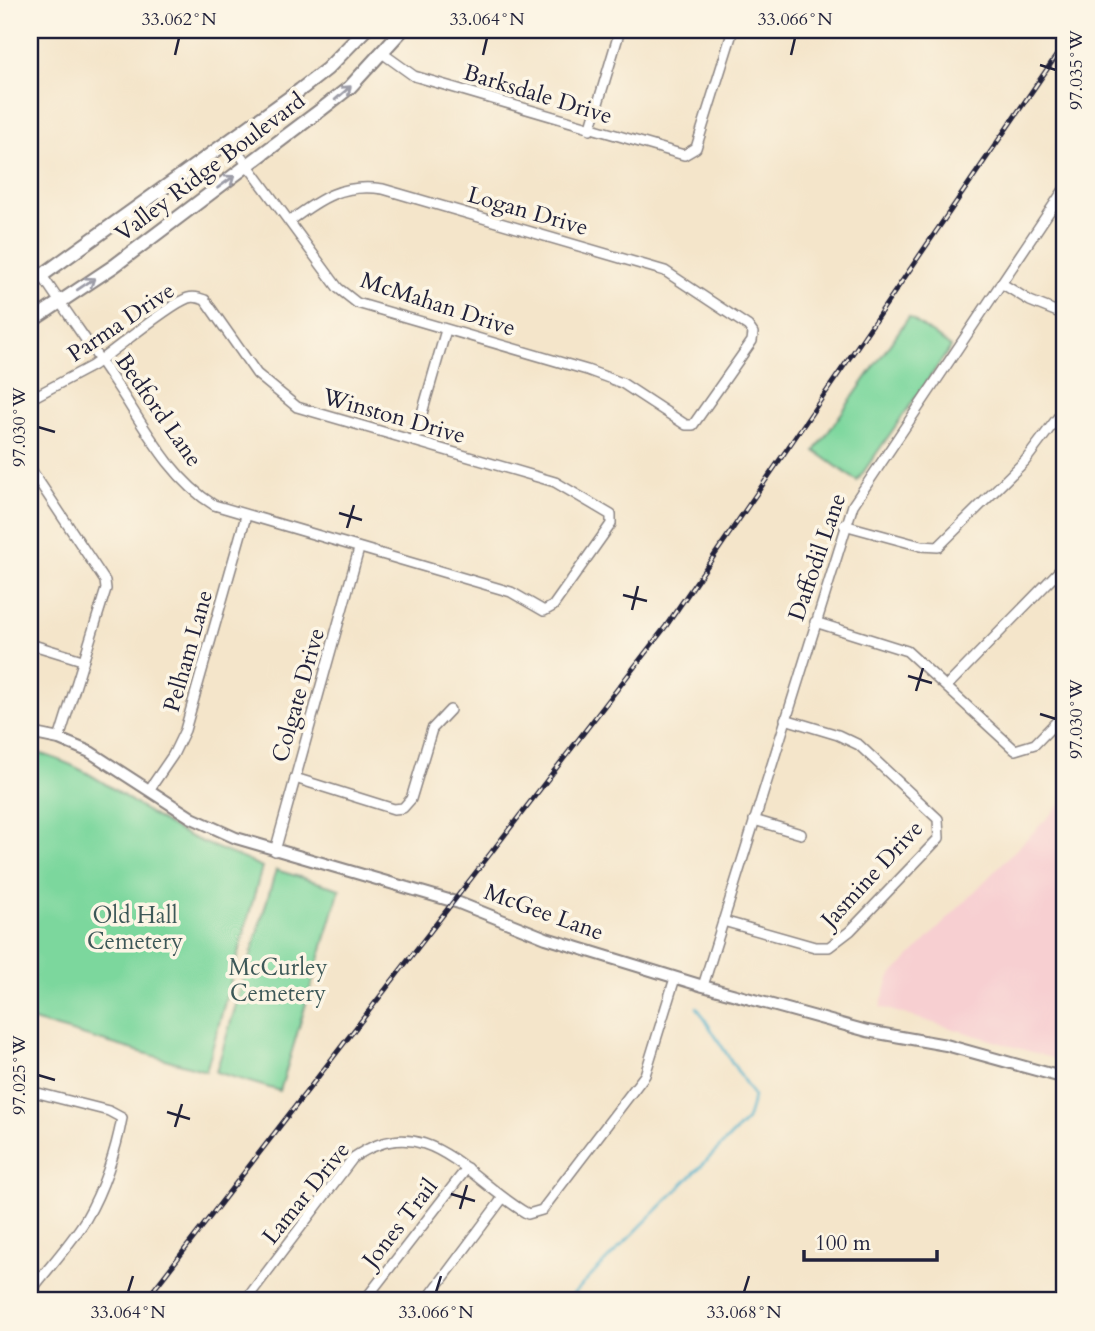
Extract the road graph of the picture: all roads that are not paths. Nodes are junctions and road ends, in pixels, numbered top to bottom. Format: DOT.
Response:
graph roads {
  1 [pos="365,30"];
  2 [pos="620,30"];
  3 [pos="733,30"];
  4 [pos="399,32"];
  5 [pos="382,53"];
  6 [pos="590,130"];
  7 [pos="230,141"];
  8 [pos="250,165"];
  9 [pos="1064,191"];
  10 [pos="290,220"];
  11 [pos="43,277"];
  12 [pos="1001,283"];
  13 [pos="30,284"];
  14 [pos="197,298"];
  15 [pos="60,302"];
  16 [pos="1065,315"];
  17 [pos="30,322"];
  18 [pos="446,330"];
  19 [pos="100,361"];
  20 [pos="30,399"];
  21 [pos="1065,408"];
  22 [pos="693,425"];
  23 [pos="414,441"];
  24 [pos="30,468"];
  25 [pos="246,516"];
  26 [pos="844,526"];
  27 [pos="359,549"];
  28 [pos="1065,565"];
  29 [pos="553,606"];
  30 [pos="815,622"];
  31 [pos="30,644"];
  32 [pos="82,660"];
  33 [pos="947,685"];
  34 [pos="450,710"];
  35 [pos="1065,713"];
  36 [pos="785,719"];
  37 [pos="30,733"];
  38 [pos="59,739"];
  39 [pos="295,778"];
  40 [pos="149,790"];
  41 [pos="754,820"];
  42 [pos="801,834"];
  43 [pos="275,851"];
  44 [pos="723,921"];
  45 [pos="676,978"];
  46 [pos="703,986"];
  47 [pos="1065,1078"];
  48 [pos="30,1091"];
  49 [pos="467,1168"];
  50 [pos="502,1199"];
  51 [pos="30,1292"];
  52 [pos="245,1301"];
  53 [pos="364,1301"];
  54 [pos="426,1301"];
  1 -- 7 [label="main road, Valley Ridge Boulevard"];
  2 -- 6 [label="street"];
  3 -- 6 [label="street, Barksdale Drive"];
  4 -- 5 [label="main road, Valley Ridge Boulevard"];
  5 -- 6 [label="street, Barksdale Drive"];
  8 -- 5 [label="main road, Valley Ridge Boulevard, one-way"];
  7 -- 8 [label="street, McMahan Drive"];
  7 -- 11 [label="main road, Valley Ridge Boulevard"];
  8 -- 10 [label="street, McMahan Drive"];
  15 -- 8 [label="main road, Valley Ridge Boulevard, one-way"];
  9 -- 12 [label="street, Daffodil Lane"];
  10 -- 18 [label="street, McMahan Drive"];
  10 -- 22 [label="street, Logan Drive"];
  11 -- 13 [label="main road, Valley Ridge Boulevard"];
  11 -- 15 [label="street, Bedford Lane"];
  12 -- 16 [label="street"];
  12 -- 26 [label="street, Daffodil Lane"];
  14 -- 19 [label="street, Parma Drive"];
  14 -- 23 [label="street, Winston Drive"];
  15 -- 17 [label="main road, Valley Ridge Boulevard"];
  15 -- 19 [label="street, Bedford Lane"];
  18 -- 22 [label="street, McMahan Drive"];
  18 -- 23 [label="street"];
  19 -- 20 [label="street, Parma Drive"];
  19 -- 25 [label="street, Bedford Lane"];
  21 -- 26 [label="street"];
  23 -- 29 [label="street, Winston Drive"];
  24 -- 32 [label="street"];
  25 -- 27 [label="street, Bedford Lane"];
  25 -- 40 [label="street, Pelham Lane"];
  26 -- 30 [label="street, Daffodil Lane"];
  27 -- 29 [label="street, Bedford Lane"];
  27 -- 39 [label="street, Colgate Drive"];
  28 -- 33 [label="street"];
  30 -- 33 [label="street"];
  30 -- 36 [label="street, Daffodil Lane"];
  31 -- 32 [label="street"];
  32 -- 38 [label="street"];
  33 -- 35 [label="street"];
  34 -- 39 [label="street"];
  36 -- 41 [label="street, Daffodil Lane"];
  36 -- 44 [label="street, Jasmine Drive"];
  37 -- 38 [label="street, McGee Lane"];
  38 -- 40 [label="street, McGee Lane"];
  39 -- 43 [label="street, Colgate Drive"];
  40 -- 43 [label="street, McGee Lane"];
  41 -- 42 [label="street"];
  41 -- 44 [label="street, Daffodil Lane"];
  43 -- 45 [label="street, McGee Lane"];
  44 -- 46 [label="street, Daffodil Lane"];
  45 -- 46 [label="street, McGee Lane"];
  45 -- 50 [label="street, Lamar Drive"];
  46 -- 47 [label="street, McGee Lane"];
  48 -- 51 [label="street"];
  49 -- 50 [label="street, Lamar Drive"];
  49 -- 52 [label="street, Lamar Drive"];
  49 -- 53 [label="street, Jones Trail"];
  50 -- 54 [label="street"];
}
